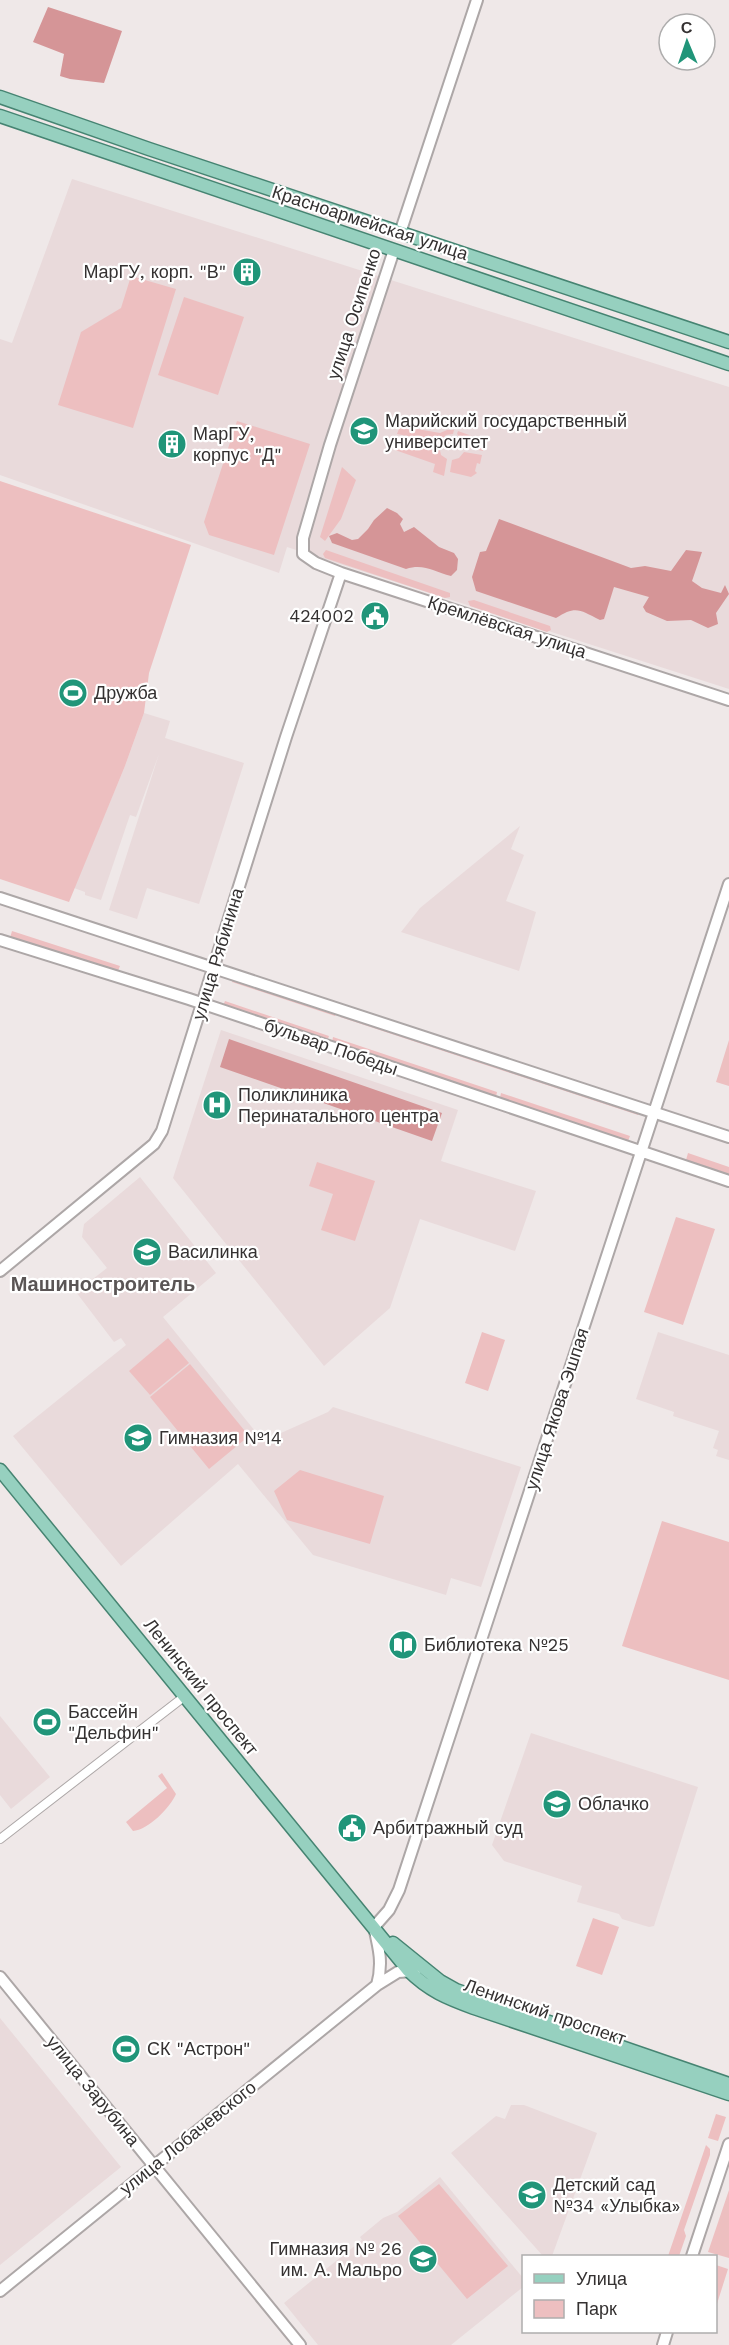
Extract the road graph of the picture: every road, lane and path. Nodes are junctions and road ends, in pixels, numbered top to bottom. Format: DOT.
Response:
graph roads {
  1 [pos="477,0"];
  2 [pos="0,97"];
  3 [pos="0,116"];
  4 [pos="400,233"];
  5 [pos="394,250"];
  6 [pos="729,342"];
  7 [pos="729,364"];
  8 [pos="303,538"];
  9 [pos="341,573"];
  10 [pos="729,700"];
  11 [pos="729,884"];
  12 [pos="0,898"];
  13 [pos="0,940"];
  14 [pos="214,968"];
  15 [pos="203,1004"];
  16 [pos="654,1113"];
  17 [pos="729,1137"];
  18 [pos="641,1152"];
  19 [pos="729,1182"];
  20 [pos="0,1271"];
  21 [pos="0,1470"];
  22 [pos="185,1696"];
  23 [pos="0,1839"];
  24 [pos="374,1927"];
  25 [pos="408,1970"];
  26 [pos="0,1977"];
  27 [pos="376,1985"];
  28 [pos="456,1990"];
  29 [pos="729,2084"];
  30 [pos="729,2094"];
  31 [pos="729,2144"];
  32 [pos="154,2166"];
  33 [pos="692,2255"];
  34 [pos="0,2291"];
  35 [pos="300,2345"];
  1 -- 4 [label="street, улица Осипенко"];
  2 -- 4 [label="main road, Красноармейская улица"];
  3 -- 5 [label="main road, Красноармейская улица"];
  4 -- 5 [label="main road, улица Осипенко"];
  4 -- 6 [label="main road, Красноармейская улица"];
  5 -- 7 [label="main road, Красноармейская улица"];
  5 -- 8 [label="street, улица Осипенко"];
  8 -- 9 [label="street, Кремлёвская улица"];
  9 -- 10 [label="street, Кремлёвская улица"];
  9 -- 14 [label="street, улица Рябинина"];
  11 -- 16 [label="street, улица Якова Эшпая"];
  12 -- 14 [label="street, бульвар Победы"];
  13 -- 15 [label="street, бульвар Победы"];
  14 -- 15 [label="street, улица Рябинина"];
  14 -- 16 [label="street, бульвар Победы"];
  15 -- 18 [label="street, бульвар Победы"];
  15 -- 20 [label="street, улица Рябинина"];
  16 -- 17 [label="street, бульвар Победы"];
  16 -- 18 [label="street, улица Якова Эшпая"];
  18 -- 19 [label="street, бульвар Победы"];
  18 -- 24 [label="street, улица Якова Эшпая"];
  21 -- 22 [label="main road, Ленинский проспект"];
  22 -- 23 [label="street"];
  22 -- 24 [label="main road, Ленинский проспект"];
  24 -- 25 [label="main road, Ленинский проспект"];
  24 -- 27 [label="street"];
  24 -- 28 [label="main road, Ленинский проспект"];
  25 -- 27 [label="street, улица Лобачевского"];
  25 -- 28 [label="street"];
  25 -- 30 [label="main road, Ленинский проспект"];
  26 -- 32 [label="street, улица Зарубина"];
  27 -- 32 [label="street, улица Лобачевского"];
  28 -- 29 [label="main road, Ленинский проспект"];
  31 -- 33 [label="street"];
  32 -- 34 [label="street, улица Лобачевского"];
  32 -- 35 [label="street, улица Зарубина"];
}
